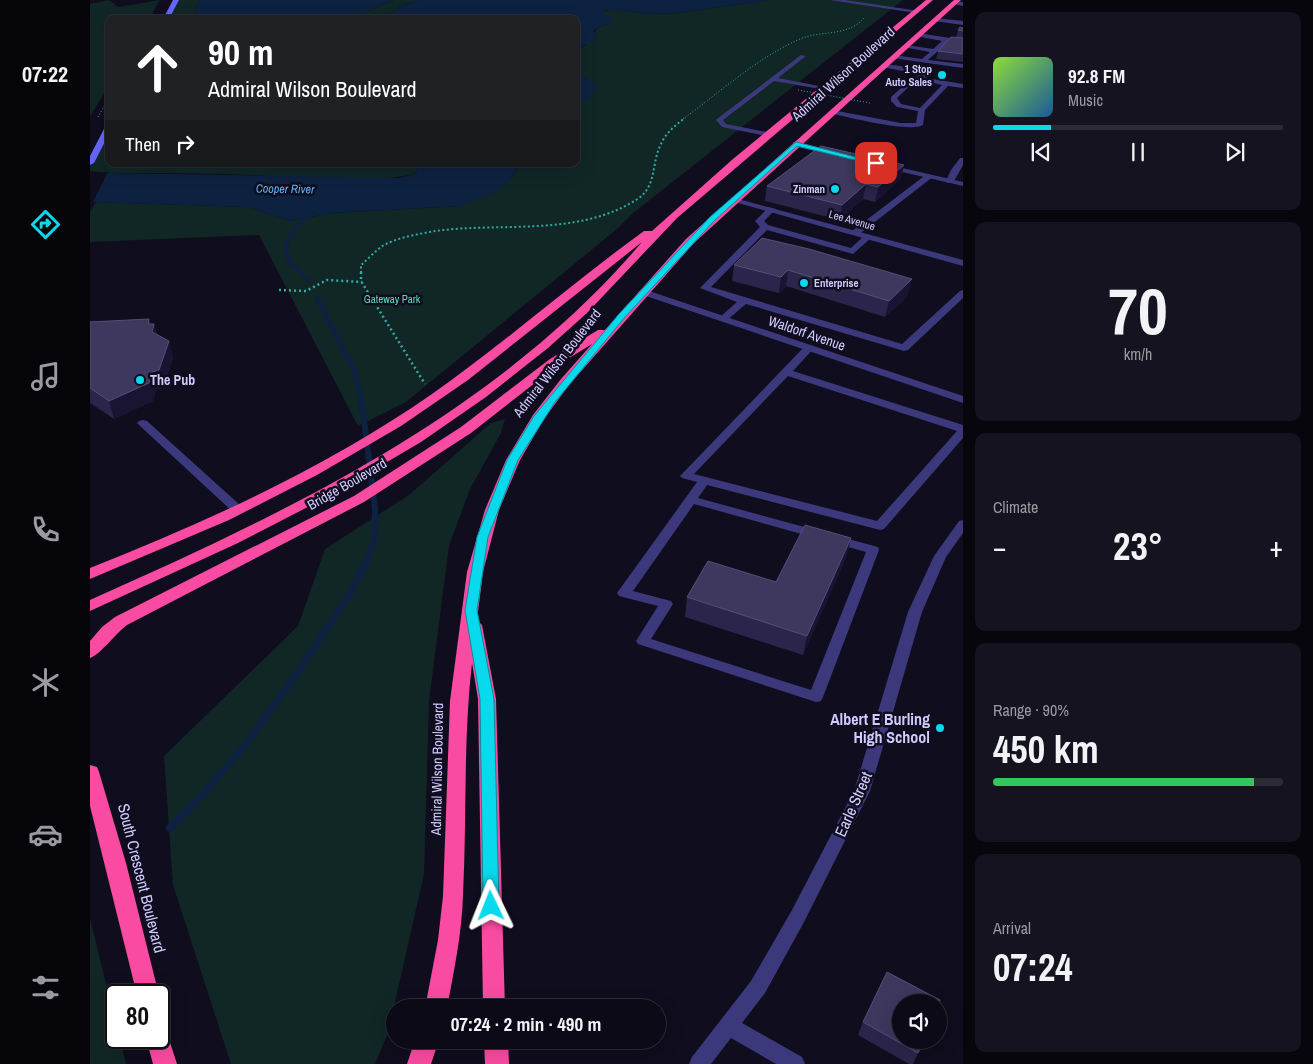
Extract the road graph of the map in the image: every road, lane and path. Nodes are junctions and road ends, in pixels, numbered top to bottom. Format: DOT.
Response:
graph roads {
  1 [pos="176,0"];
  2 [pos="833,0"];
  3 [pos="930,0"];
  4 [pos="957,2"];
  5 [pos="866,4"];
  6 [pos="963,4"];
  7 [pos="916,11"];
  8 [pos="168,15"];
  9 [pos="936,20"];
  10 [pos="963,23"];
  11 [pos="918,36"];
  12 [pos="947,40"];
  13 [pos="963,42"];
  14 [pos="906,47"];
  15 [pos="946,50"];
  16 [pos="935,53"];
  17 [pos="803,56"];
  18 [pos="894,57"];
  19 [pos="922,62"];
  20 [pos="884,66"];
  21 [pos="963,66"];
  22 [pos="921,78"];
  23 [pos="771,79"];
  24 [pos="946,84"];
  25 [pos="963,86"];
  26 [pos="824,89"];
  27 [pos="798,90"];
  28 [pos="870,103"];
  29 [pos="922,110"];
  30 [pos="832,112"];
  31 [pos="891,114"];
  32 [pos="105,133"];
  33 [pos="769,135"];
  34 [pos="796,144"];
  35 [pos="94,149"];
  36 [pos="839,154"];
  37 [pos="963,160"];
  38 [pos="90,163"];
  39 [pos="876,163"];
  40 [pos="930,176"];
  41 [pos="950,181"];
  42 [pos="963,184"];
  43 [pos="734,199"];
  44 [pos="772,209"];
  45 [pos="670,218"];
  46 [pos="766,227"];
  47 [pos="855,233"];
  48 [pos="868,236"];
  49 [pos="963,264"];
  50 [pos="362,282"];
  51 [pos="280,290"];
  52 [pos="643,292"];
  53 [pos="963,293"];
  54 [pos="744,302"];
  55 [pos="723,319"];
  56 [pos="612,327"];
  57 [pos="808,348"];
  58 [pos="786,372"];
  59 [pos="435,397"];
  60 [pos="963,400"];
  61 [pos="143,423"];
  62 [pos="963,430"];
  63 [pos="704,481"];
  64 [pos="690,499"];
  65 [pos="237,509"];
  66 [pos="963,524"];
  67 [pos="90,574"];
  68 [pos="94,605"];
  69 [pos="471,610"];
  70 [pos="90,652"];
  71 [pos="90,772"];
  72 [pos="145,984"];
  73 [pos="438,999"];
  74 [pos="494,999"];
  75 [pos="729,1026"];
  76 [pos="161,1049"];
  77 [pos="424,1049"];
  78 [pos="496,1049"];
  79 [pos="165,1064"];
  80 [pos="418,1064"];
  81 [pos="497,1064"];
  82 [pos="699,1064"];
  83 [pos="794,1064"];
  1 -- 8 [label="main road"];
  2 -- 5 [label="street"];
  3 -- 7 [label="highway, Admiral Wilson Boulevard"];
  4 -- 6 [label="street"];
  4 -- 9 [label="highway, Admiral Wilson Boulevard"];
  5 -- 7 [label="street"];
  5 -- 50 [label="path"];
  7 -- 26 [label="highway, Admiral Wilson Boulevard"];
  9 -- 10 [label="street"];
  9 -- 11 [label="highway, Admiral Wilson Boulevard"];
  11 -- 12 [label="street"];
  11 -- 14 [label="highway, Admiral Wilson Boulevard"];
  12 -- 13 [label="street"];
  12 -- 16 [label="street"];
  14 -- 16 [label="street"];
  14 -- 18 [label="highway, Admiral Wilson Boulevard"];
  15 -- 16 [label="street"];
  16 -- 19 [label="street"];
  17 -- 23 [label="street"];
  18 -- 19 [label="street"];
  18 -- 20 [label="highway, Admiral Wilson Boulevard"];
  19 -- 21 [label="street"];
  20 -- 22 [label="street"];
  20 -- 30 [label="highway, Admiral Wilson Boulevard"];
  22 -- 24 [label="street"];
  22 -- 31 [label="street"];
  23 -- 26 [label="street"];
  23 -- 33 [label="street"];
  24 -- 25 [label="street"];
  24 -- 29 [label="street"];
  26 -- 33 [label="highway, Admiral Wilson Boulevard"];
  27 -- 28 [label="path, bridge"];
  29 -- 31 [label="street"];
  29 -- 31 [label="street"];
  30 -- 31 [label="street"];
  30 -- 34 [label="highway, Admiral Wilson Boulevard"];
  32 -- 35 [label="main road"];
  33 -- 45 [label="highway, Admiral Wilson Boulevard"];
  34 -- 36 [label="street"];
  34 -- 43 [label="highway, Admiral Wilson Boulevard"];
  35 -- 38 [label="main road"];
  37 -- 41 [label="street"];
  39 -- 40 [label="street"];
  40 -- 41 [label="street"];
  40 -- 47 [label="street"];
  41 -- 42 [label="street"];
  43 -- 44 [label="street, Lee Avenue"];
  43 -- 52 [label="highway, Admiral Wilson Boulevard"];
  44 -- 46 [label="street"];
  44 -- 47 [label="street, Lee Avenue"];
  45 -- 59 [label="highway"];
  45 -- 68 [label="highway, Admiral Wilson Boulevard"];
  46 -- 48 [label="street"];
  46 -- 54 [label="street"];
  47 -- 48 [label="street, Lee Avenue"];
  48 -- 49 [label="street, Lee Avenue"];
  50 -- 51 [label="path"];
  50 -- 59 [label="path"];
  52 -- 55 [label="street, Waldorf Avenue"];
  52 -- 56 [label="highway, Admiral Wilson Boulevard"];
  53 -- 54 [label="street"];
  54 -- 55 [label="street"];
  55 -- 57 [label="street, Waldorf Avenue"];
  56 -- 69 [label="highway, Admiral Wilson Boulevard"];
  56 -- 70 [label="highway, Bridge Boulevard"];
  57 -- 58 [label="street"];
  57 -- 60 [label="street, Waldorf Avenue"];
  58 -- 62 [label="street"];
  58 -- 63 [label="street"];
  59 -- 65 [label="highway"];
  61 -- 65 [label="street"];
  62 -- 63 [label="street"];
  63 -- 64 [label="street"];
  64 -- 64 [label="street"];
  65 -- 67 [label="highway"];
  66 -- 75 [label="street, Earle Street"];
  69 -- 73 [label="highway, Admiral Wilson Boulevard"];
  69 -- 74 [label="highway"];
  71 -- 72 [label="highway, South Crescent Boulevard"];
  75 -- 82 [label="street, Earle Street"];
  75 -- 83 [label="street"];
  76 -- 79 [label="highway"];
  77 -- 80 [label="highway"];
  78 -- 81 [label="highway"];
}
